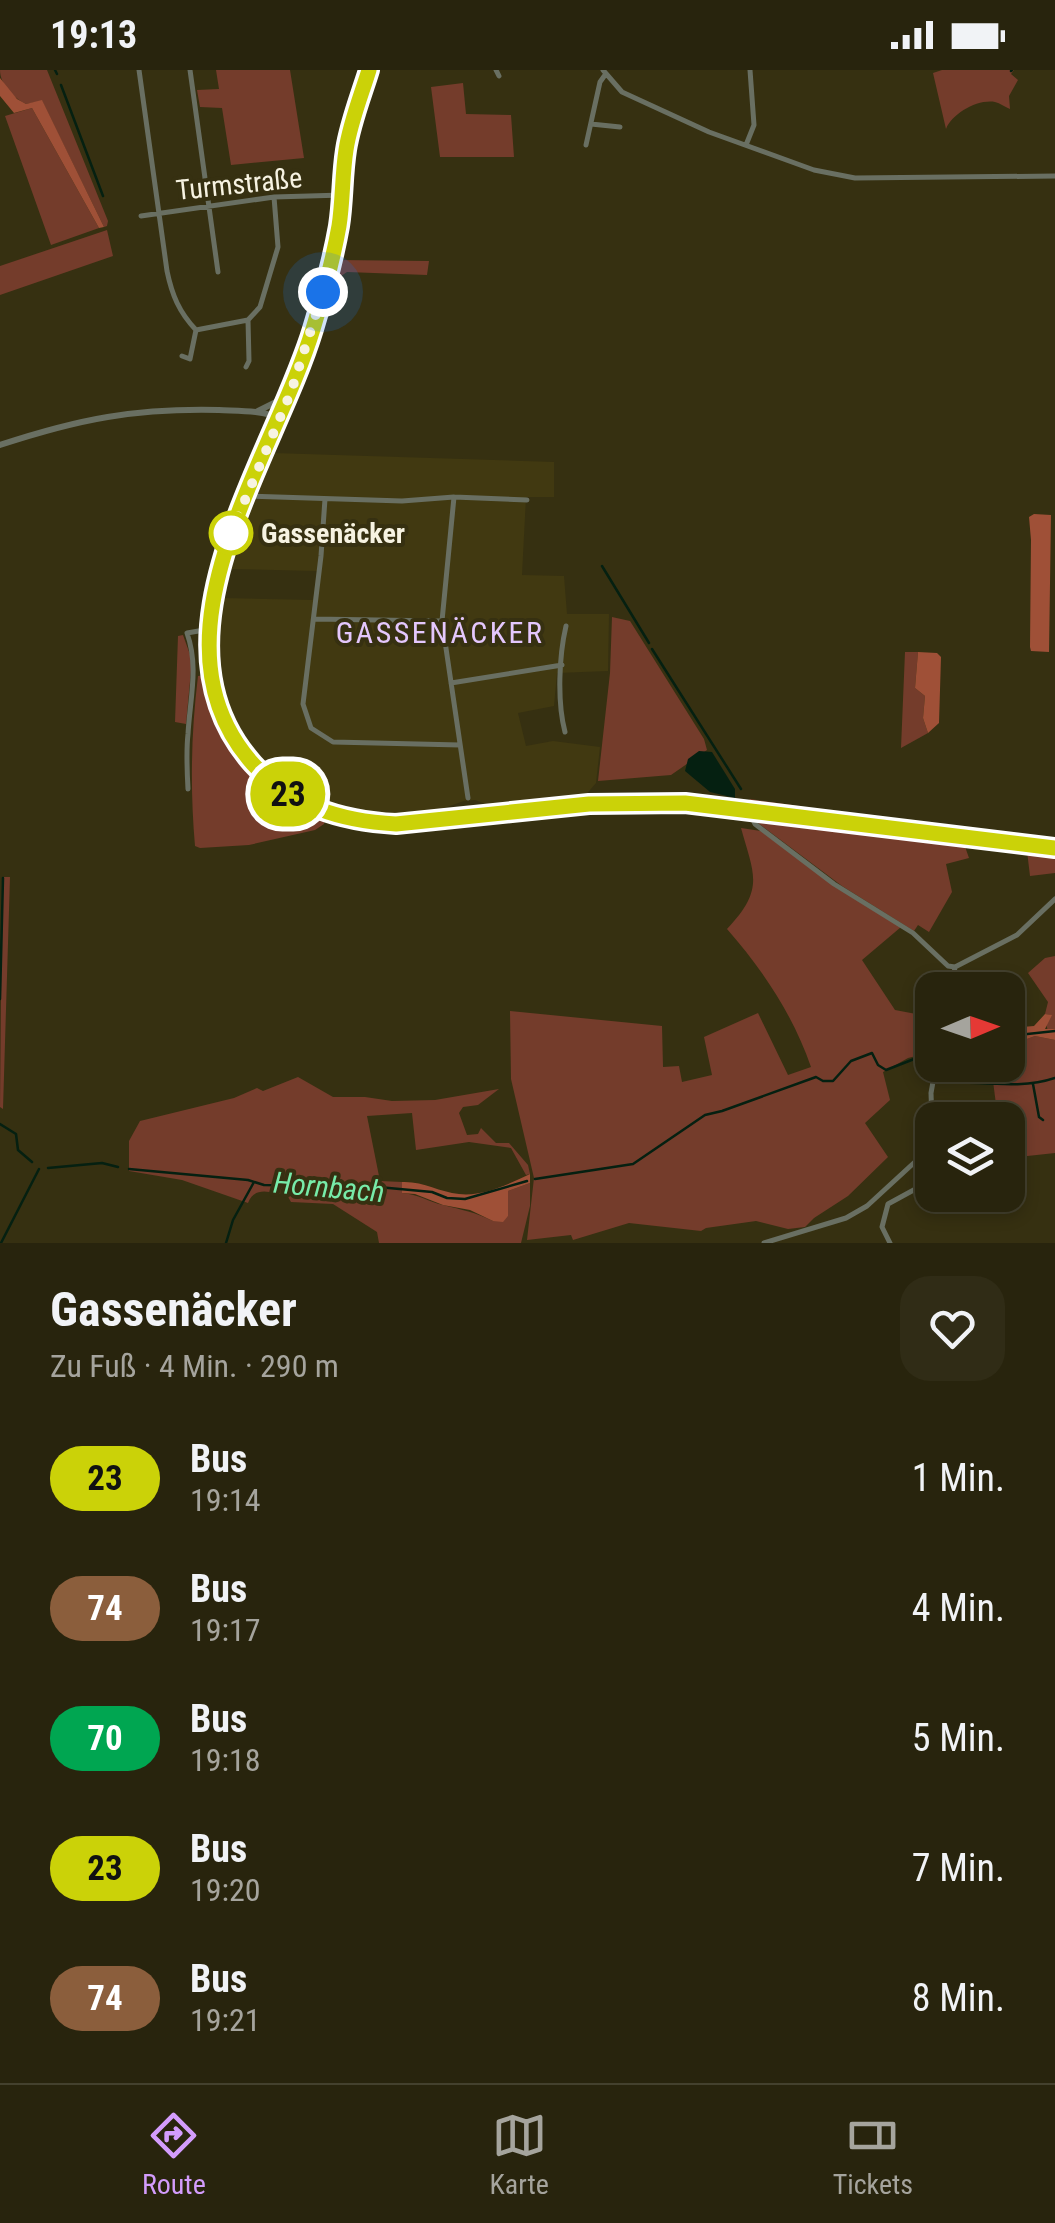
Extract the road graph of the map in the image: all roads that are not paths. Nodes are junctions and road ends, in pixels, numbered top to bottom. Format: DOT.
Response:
graph roads {
  1 [pos="139,70"];
  2 [pos="190,70"];
  3 [pos="369,70"];
  4 [pos="750,70"];
  5 [pos="604,72"];
  6 [pos="591,124"];
  7 [pos="620,128"];
  8 [pos="586,145"];
  9 [pos="746,145"];
  10 [pos="1055,176"];
  11 [pos="343,195"];
  12 [pos="274,197"];
  13 [pos="210,206"];
  14 [pos="159,213"];
  15 [pos="141,216"];
  16 [pos="218,272"];
  17 [pos="248,320"];
  18 [pos="196,330"];
  19 [pos="182,356"];
  20 [pos="246,367"];
  21 [pos="291,392"];
  22 [pos="256,412"];
  23 [pos="281,418"];
  24 [pos="0,444"];
  25 [pos="246,496"];
  26 [pos="454,497"];
  27 [pos="325,499"];
  28 [pos="527,500"];
  29 [pos="314,619"];
  30 [pos="442,621"];
  31 [pos="566,626"];
  32 [pos="210,629"];
  33 [pos="562,665"];
  34 [pos="451,682"];
  35 [pos="564,732"];
  36 [pos="460,745"];
  37 [pos="188,789"];
  38 [pos="468,798"];
  39 [pos="748,810"];
  40 [pos="1055,848"];
  41 [pos="1055,899"];
  42 [pos="955,967"];
  43 [pos="954,972"];
  44 [pos="915,1160"];
  45 [pos="915,1189"];
  46 [pos="881,1194"];
  47 [pos="888,1204"];
  48 [pos="764,1243"];
  49 [pos="890,1243"];
  1 -- 14 [label="street"];
  2 -- 13 [label="street"];
  3 -- 11 [label="main road"];
  4 -- 9 [label="street"];
  5 -- 6 [label="street"];
  5 -- 9 [label="street"];
  6 -- 7 [label="street"];
  6 -- 8 [label="street"];
  9 -- 10 [label="street"];
  11 -- 12 [label="street, Turmstraße"];
  11 -- 21 [label="main road"];
  12 -- 13 [label="street, Turmstraße"];
  12 -- 17 [label="street"];
  13 -- 14 [label="street, Turmstraße"];
  13 -- 16 [label="street"];
  14 -- 15 [label="street, Turmstraße"];
  14 -- 18 [label="street"];
  17 -- 18 [label="street"];
  17 -- 20 [label="street"];
  18 -- 19 [label="street"];
  21 -- 22 [label="street"];
  21 -- 23 [label="main road"];
  22 -- 23 [label="street"];
  22 -- 24 [label="street"];
  23 -- 25 [label="main road"];
  25 -- 27 [label="street"];
  25 -- 32 [label="main road"];
  26 -- 27 [label="street"];
  26 -- 28 [label="street"];
  26 -- 30 [label="street"];
  27 -- 29 [label="street"];
  29 -- 30 [label="street"];
  29 -- 36 [label="street"];
  30 -- 34 [label="street"];
  31 -- 33 [label="street"];
  32 -- 37 [label="street"];
  32 -- 39 [label="main road"];
  33 -- 34 [label="street"];
  33 -- 35 [label="street"];
  34 -- 36 [label="street"];
  36 -- 38 [label="street"];
  39 -- 40 [label="main road"];
  39 -- 42 [label="street"];
  41 -- 42 [label="street"];
  42 -- 43 [label="street"];
  44 -- 46 [label="street"];
  45 -- 47 [label="street"];
  46 -- 47 [label="street"];
  46 -- 48 [label="street"];
  47 -- 49 [label="street"];
}
